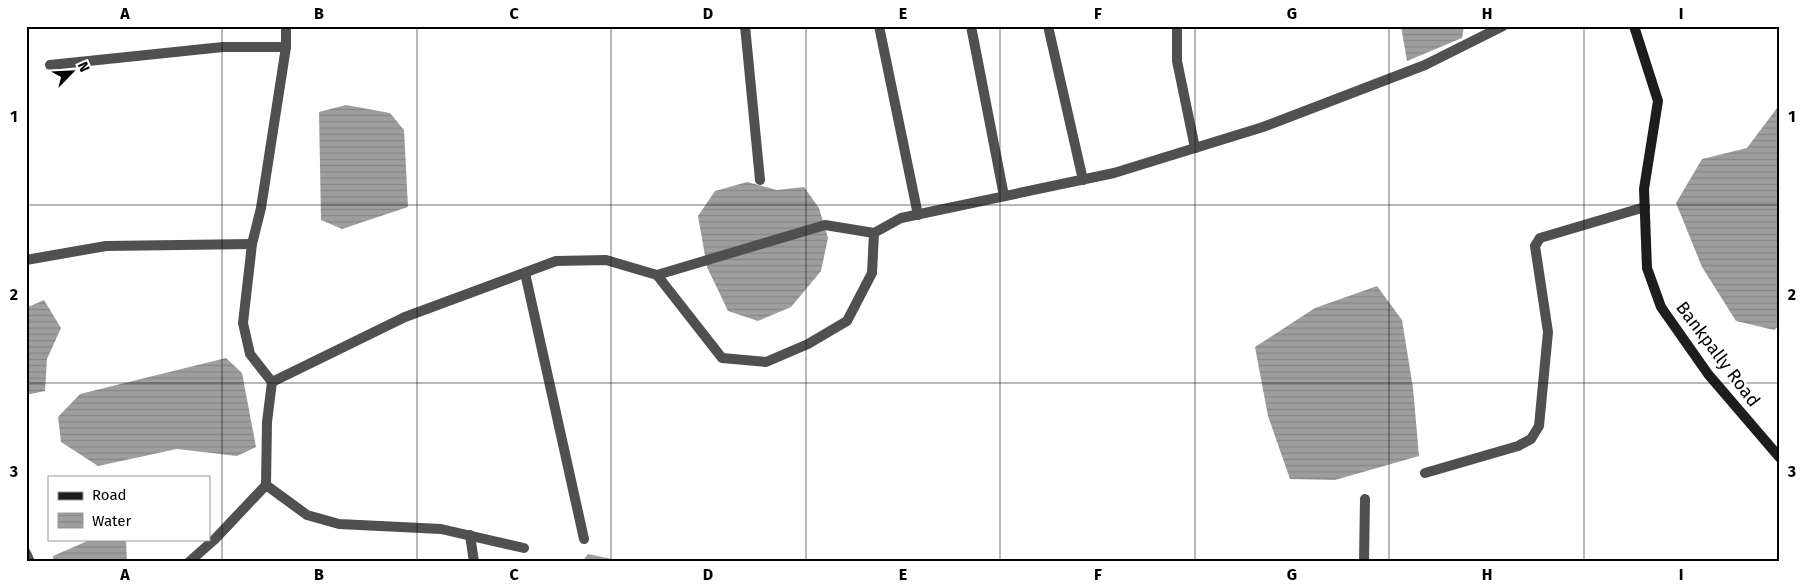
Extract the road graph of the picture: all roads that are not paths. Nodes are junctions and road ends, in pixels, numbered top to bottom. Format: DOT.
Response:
graph roads {
  1 [pos="286,26"];
  2 [pos="745,26"];
  3 [pos="879,26"];
  4 [pos="971,26"];
  5 [pos="1048,26"];
  6 [pos="1177,26"];
  7 [pos="1503,26"];
  8 [pos="1634,26"];
  9 [pos="286,47"];
  10 [pos="50,65"];
  11 [pos="1195,148"];
  12 [pos="760,180"];
  13 [pos="1083,180"];
  14 [pos="1004,196"];
  15 [pos="1645,207"];
  16 [pos="918,215"];
  17 [pos="874,233"];
  18 [pos="252,244"];
  19 [pos="26,260"];
  20 [pos="525,273"];
  21 [pos="656,275"];
  22 [pos="272,382"];
  23 [pos="1780,458"];
  24 [pos="1425,473"];
  25 [pos="266,485"];
  26 [pos="1365,499"];
  27 [pos="470,535"];
  28 [pos="584,539"];
  29 [pos="524,548"];
  30 [pos="26,553"];
  31 [pos="30,562"];
  32 [pos="189,562"];
  33 [pos="474,562"];
  34 [pos="1364,562"];
  1 -- 9 [label="street"];
  2 -- 12 [label="street"];
  3 -- 16 [label="street"];
  4 -- 14 [label="street"];
  5 -- 13 [label="street"];
  6 -- 11 [label="street"];
  7 -- 11 [label="street"];
  8 -- 15 [label="street, Bankpally Road"];
  9 -- 10 [label="street"];
  9 -- 18 [label="street"];
  11 -- 13 [label="street"];
  13 -- 14 [label="street"];
  14 -- 16 [label="street"];
  15 -- 23 [label="street, Bankpally Road"];
  15 -- 24 [label="street"];
  16 -- 17 [label="street"];
  17 -- 21 [label="street"];
  17 -- 21 [label="street"];
  18 -- 19 [label="street"];
  18 -- 22 [label="street"];
  20 -- 21 [label="street"];
  20 -- 22 [label="street"];
  20 -- 28 [label="street"];
  22 -- 25 [label="street"];
  25 -- 27 [label="street"];
  25 -- 32 [label="street"];
  26 -- 34 [label="street"];
  27 -- 29 [label="street"];
  27 -- 33 [label="street"];
  30 -- 31 [label="street"];
}
